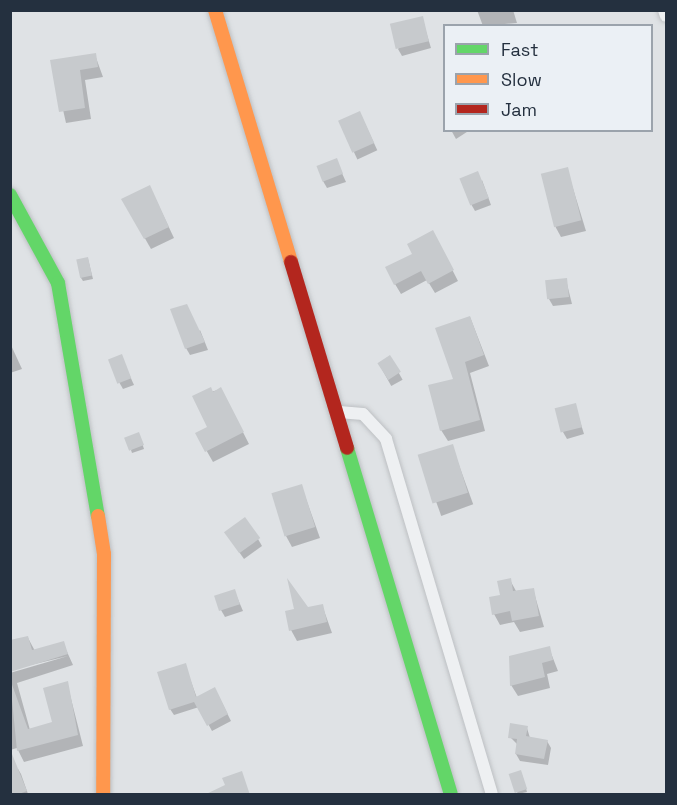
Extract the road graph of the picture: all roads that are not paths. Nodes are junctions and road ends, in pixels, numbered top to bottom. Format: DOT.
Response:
graph roads {
  1 [pos="215,10"];
  2 [pos="664,10"];
  3 [pos="666,16"];
  4 [pos="10,195"];
  5 [pos="339,412"];
  6 [pos="103,795"];
  7 [pos="451,795"];
  8 [pos="492,795"];
  1 -- 5 [label="main road"];
  2 -- 3 [label="street"];
  4 -- 6 [label="main road"];
  5 -- 7 [label="main road"];
  5 -- 8 [label="street"];
}
